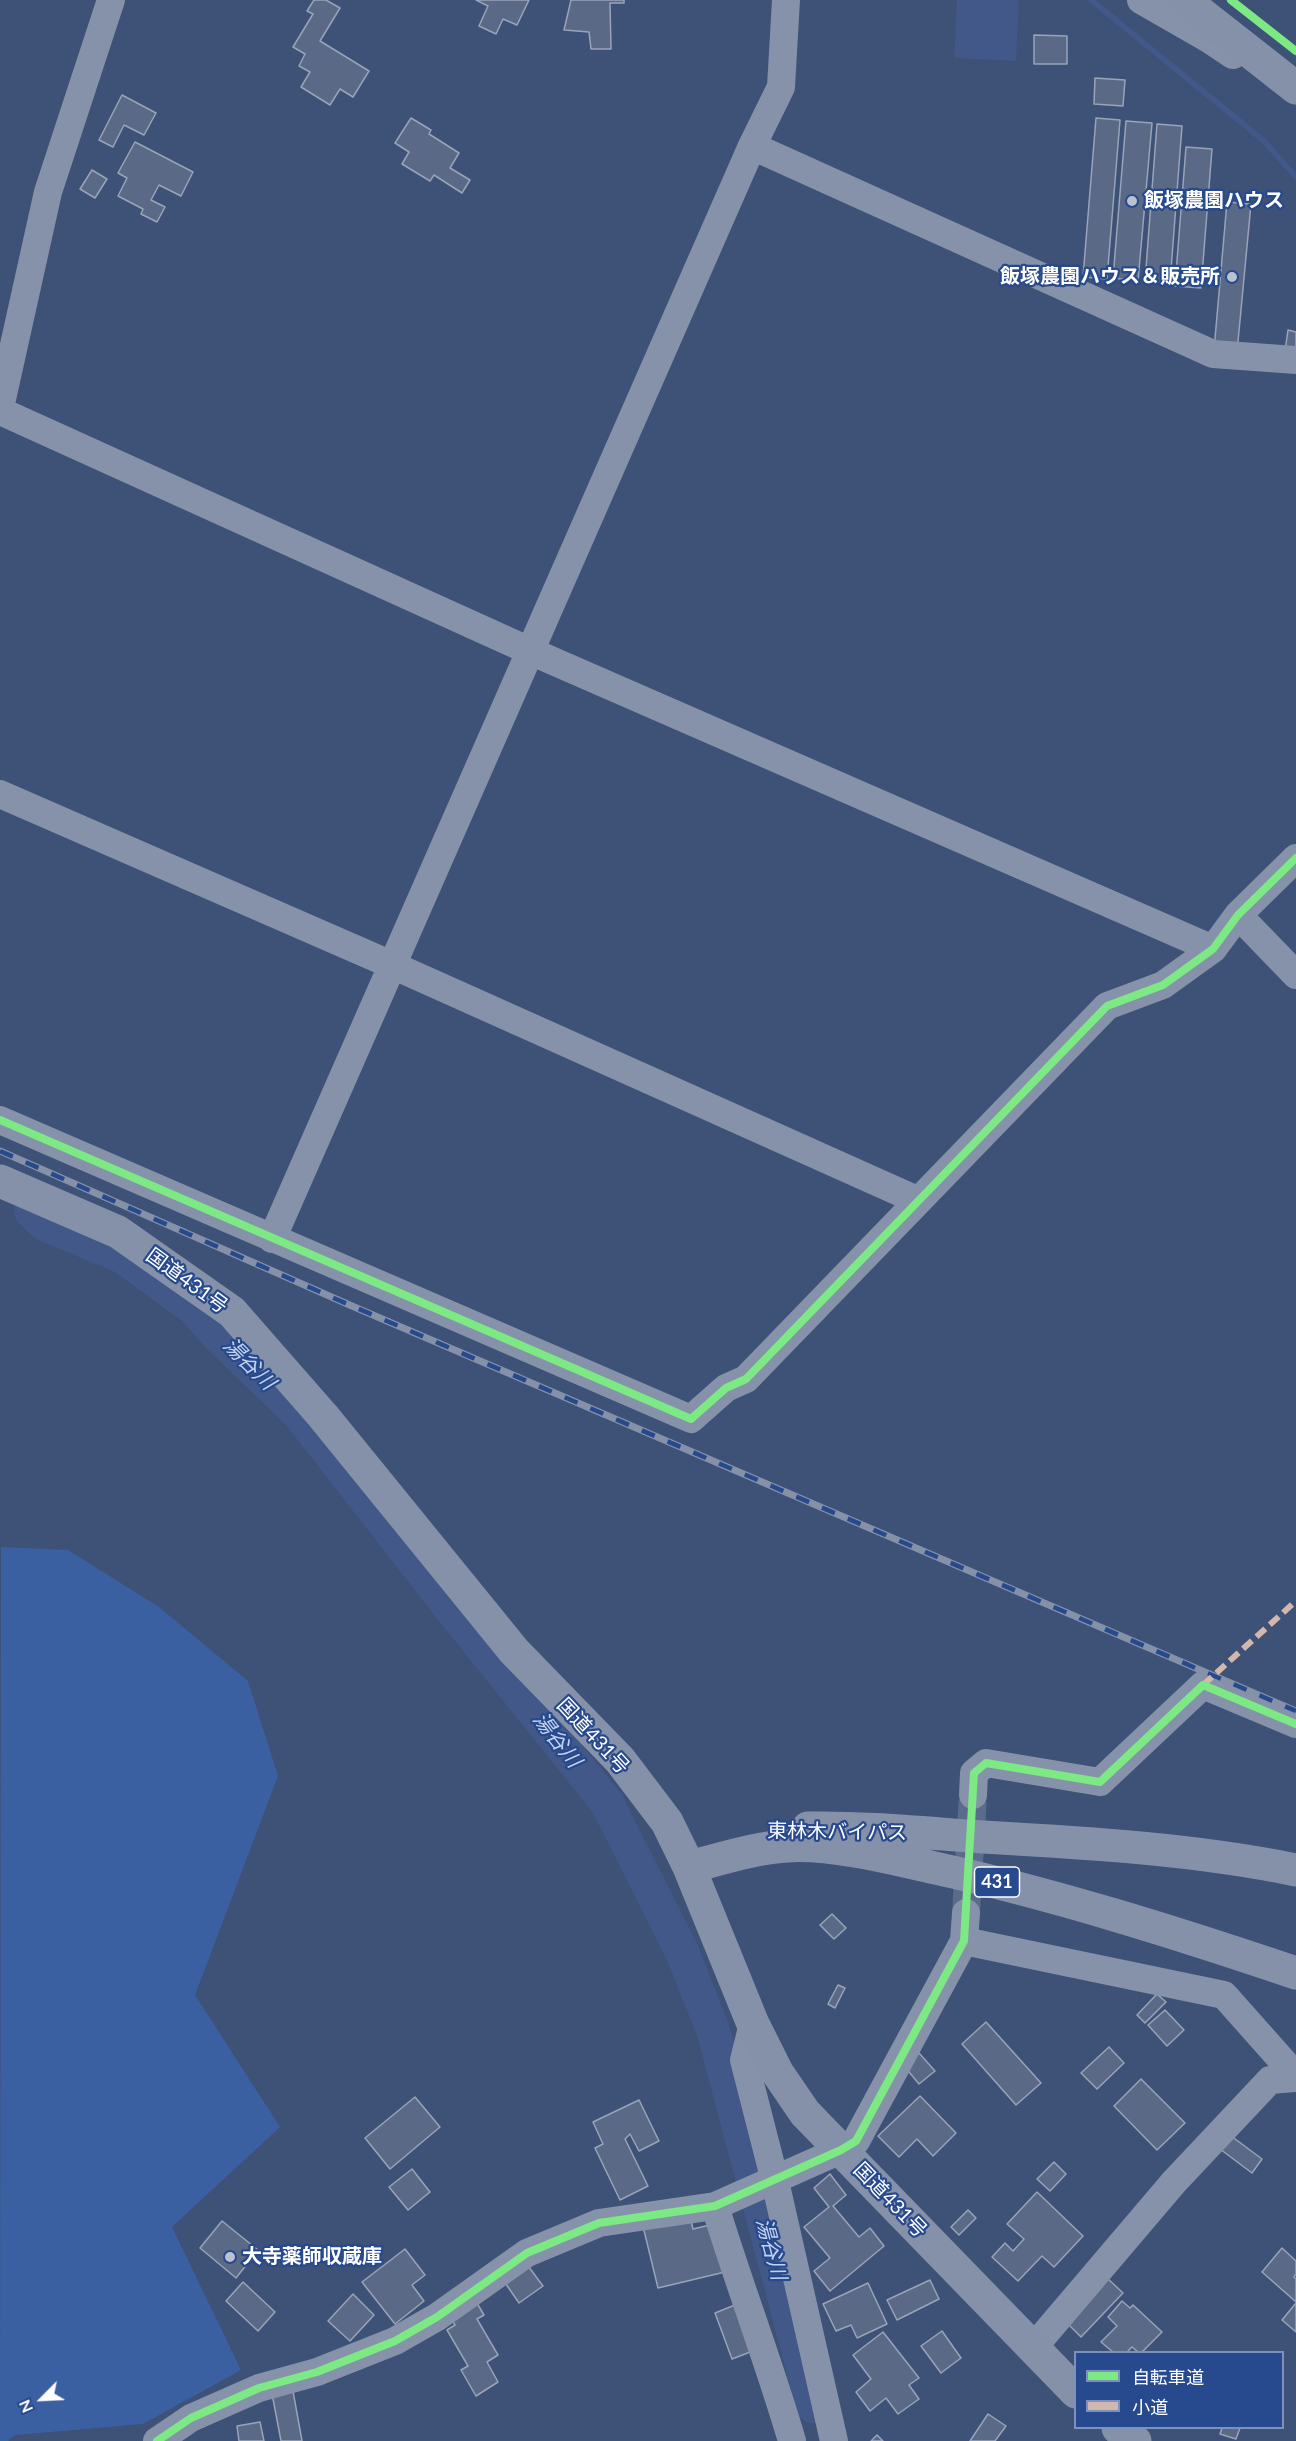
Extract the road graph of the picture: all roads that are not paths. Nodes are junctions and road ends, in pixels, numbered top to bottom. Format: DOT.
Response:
graph roads {
  1 [pos="111,0"];
  2 [pos="786,0"];
  3 [pos="1141,0"];
  4 [pos="1184,0"];
  5 [pos="1296,90"];
  6 [pos="752,146"];
  7 [pos="1296,360"];
  8 [pos="0,410"];
  9 [pos="530,651"];
  10 [pos="0,794"];
  11 [pos="1296,858"];
  12 [pos="1238,915"];
  13 [pos="1214,949"];
  14 [pos="392,965"];
  15 [pos="1296,975"];
  16 [pos="0,1120"];
  17 [pos="0,1181"];
  18 [pos="918,1200"];
  19 [pos="272,1239"];
  20 [pos="1296,1724"];
  21 [pos="973,1795"];
  22 [pos="690,1867"];
  23 [pos="1296,1870"];
  24 [pos="966,1913"];
  25 [pos="964,1941"];
  26 [pos="1296,1973"];
  27 [pos="753,2024"];
  28 [pos="1296,2077"];
  29 [pos="841,2150"];
  30 [pos="775,2181"];
  31 [pos="714,2206"];
  32 [pos="1032,2349"];
  33 [pos="1074,2390"];
  34 [pos="1120,2429"];
  35 [pos="157,2441"];
  36 [pos="792,2441"];
  37 [pos="834,2441"];
  38 [pos="1135,2441"];
  1 -- 8 [label="street"];
  2 -- 6 [label="street"];
  3 -- 5 [label="street"];
  4 -- 5 [label="main road"];
  6 -- 7 [label="street"];
  6 -- 9 [label="street"];
  8 -- 9 [label="street"];
  9 -- 13 [label="street"];
  9 -- 14 [label="street"];
  10 -- 14 [label="street"];
  11 -- 12 [label="street"];
  12 -- 13 [label="street"];
  12 -- 15 [label="street"];
  13 -- 18 [label="street"];
  14 -- 18 [label="street"];
  14 -- 19 [label="street"];
  16 -- 19 [label="street"];
  17 -- 22 [label="highway, 国道431号"];
  18 -- 19 [label="street"];
  20 -- 21 [label="street"];
  22 -- 23 [label="highway, 東林木バイパス / 431"];
  22 -- 26 [label="highway, 東林木バイパス / 431"];
  22 -- 27 [label="highway, 国道431号"];
  24 -- 25 [label="street"];
  25 -- 28 [label="street"];
  25 -- 29 [label="street"];
  27 -- 29 [label="highway, 国道431号"];
  27 -- 30 [label="street"];
  28 -- 32 [label="street"];
  29 -- 30 [label="street"];
  29 -- 32 [label="highway, 国道431号"];
  30 -- 31 [label="street"];
  30 -- 37 [label="street"];
  31 -- 35 [label="street"];
  31 -- 36 [label="street"];
  32 -- 33 [label="highway, 国道431号"];
  34 -- 38 [label="highway"];
}
